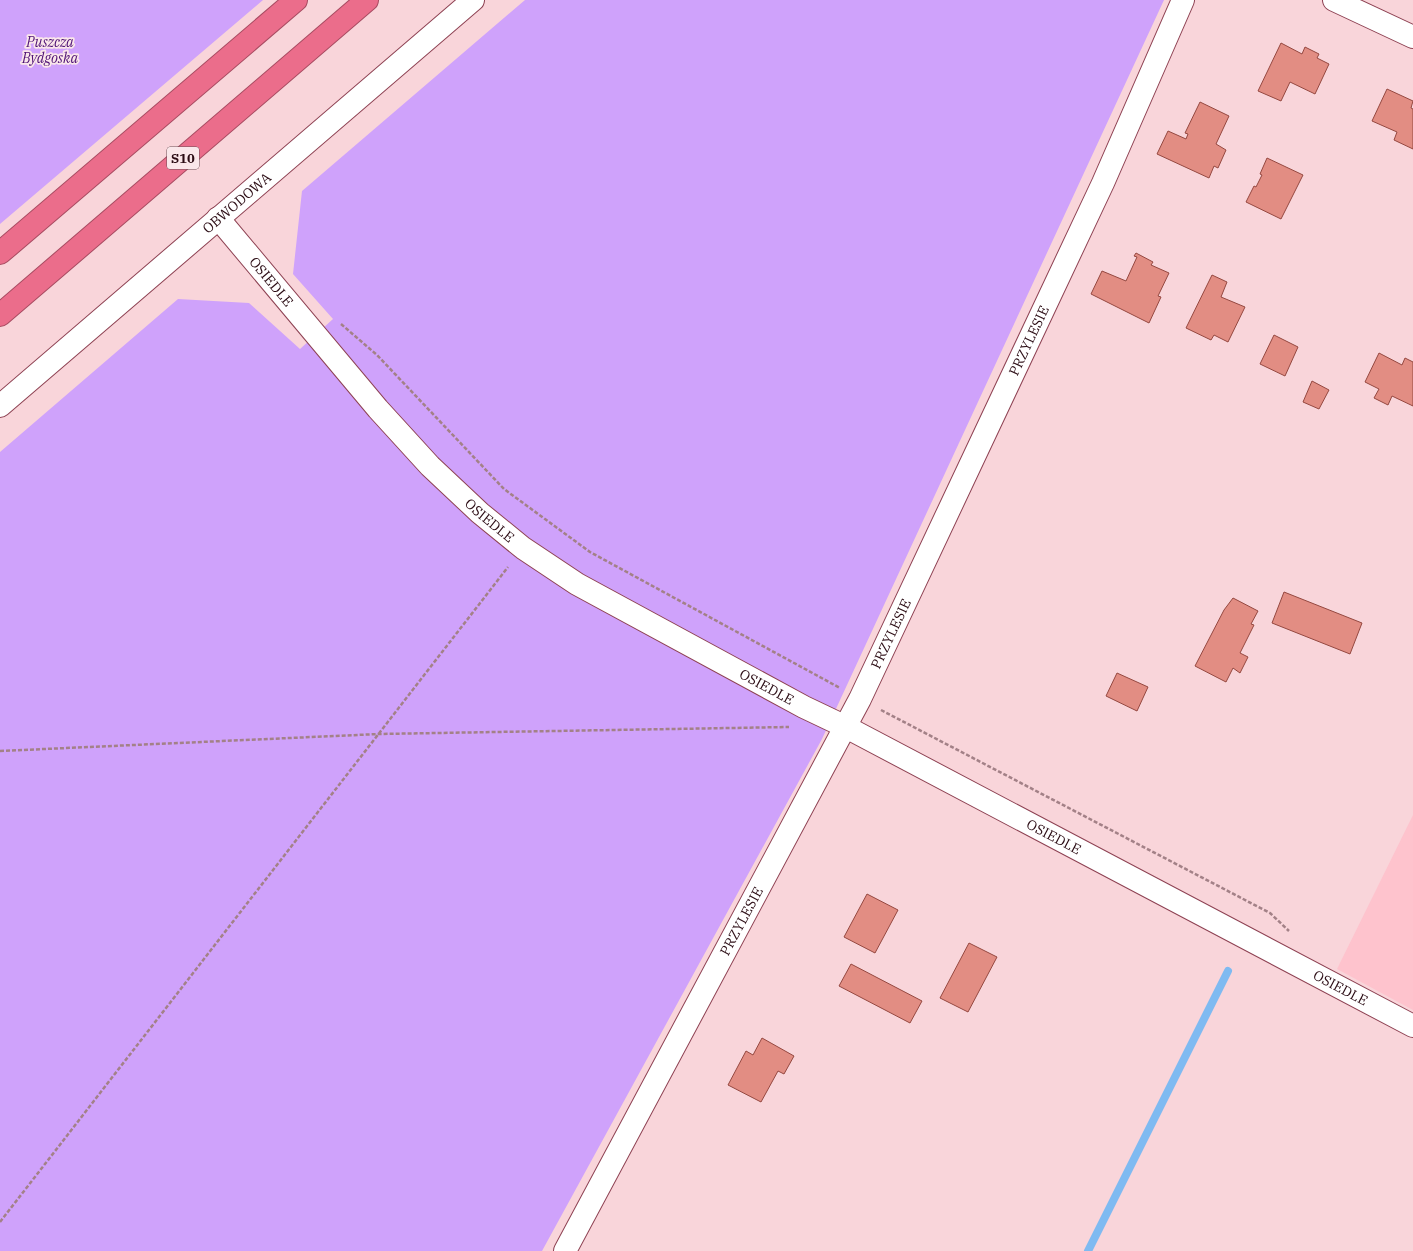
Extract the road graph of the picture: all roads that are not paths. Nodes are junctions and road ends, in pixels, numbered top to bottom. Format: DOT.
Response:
graph roads {
  1 [pos="296,0"];
  2 [pos="367,0"];
  3 [pos="473,0"];
  4 [pos="1183,0"];
  5 [pos="1334,0"];
  6 [pos="1413,37"];
  7 [pos="218,218"];
  8 [pos="0,253"];
  9 [pos="0,316"];
  10 [pos="0,406"];
  11 [pos="846,727"];
  12 [pos="1413,1026"];
  13 [pos="565,1251"];
  1 -- 8 [label="highway"];
  2 -- 9 [label="highway, S10"];
  3 -- 7 [label="street, OBWODOWA"];
  4 -- 11 [label="street, PRZYLESIE"];
  5 -- 6 [label="street"];
  7 -- 10 [label="street, OBWODOWA"];
  7 -- 11 [label="street, OSIEDLE"];
  11 -- 12 [label="street, OSIEDLE"];
  11 -- 13 [label="street, PRZYLESIE"];
}
